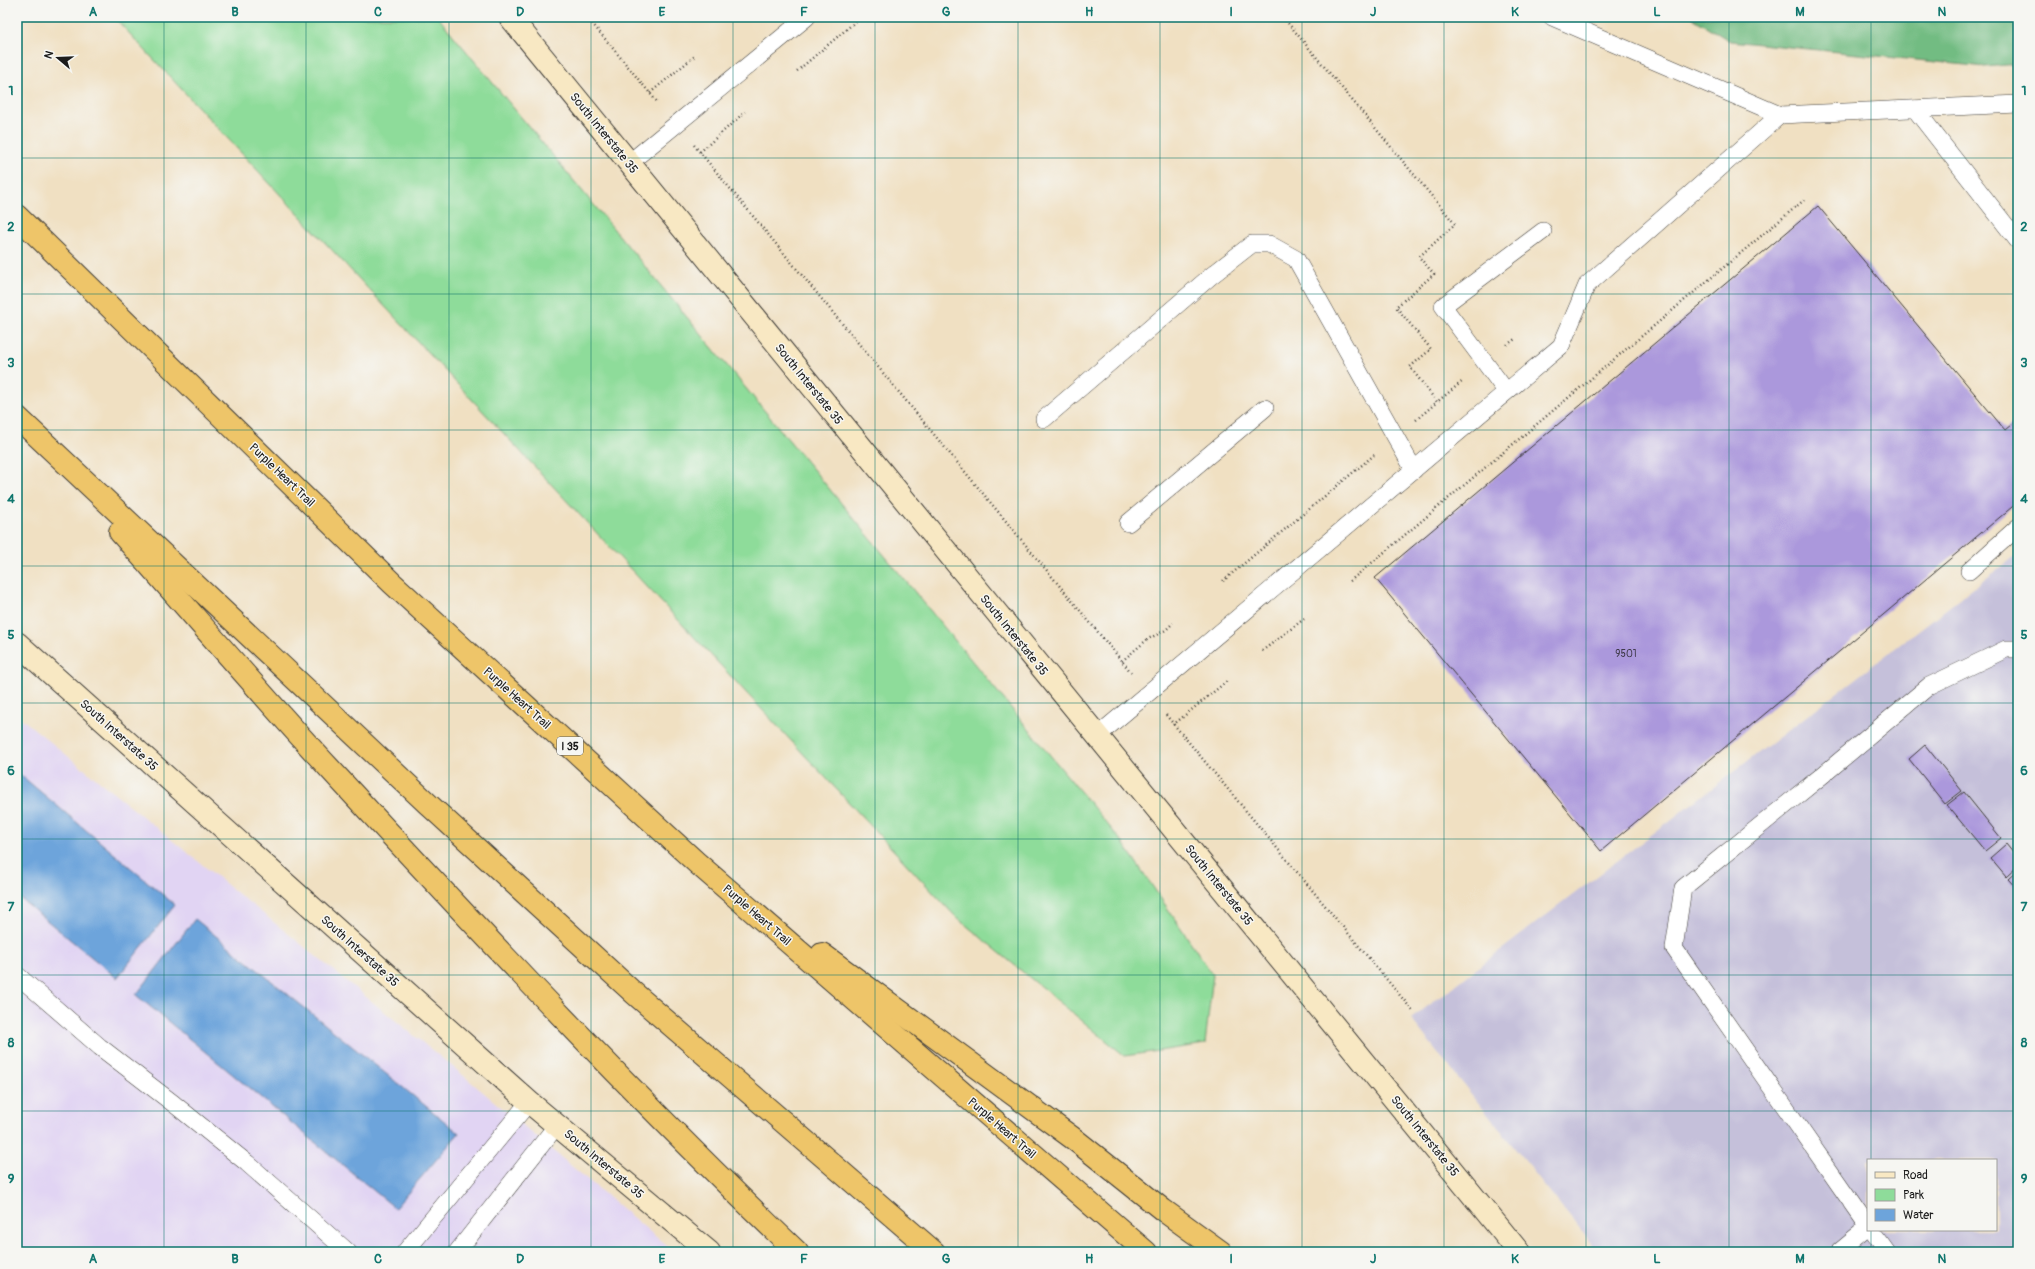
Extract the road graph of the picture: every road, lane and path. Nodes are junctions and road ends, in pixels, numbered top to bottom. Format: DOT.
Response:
graph roads {
  1 [pos="510,17"];
  2 [pos="587,17"];
  3 [pos="807,17"];
  4 [pos="861,17"];
  5 [pos="1283,17"];
  6 [pos="1552,17"];
  7 [pos="696,55"];
  8 [pos="797,71"];
  9 [pos="650,93"];
  10 [pos="656,101"];
  11 [pos="2018,104"];
  12 [pos="1915,109"];
  13 [pos="745,112"];
  14 [pos="1780,115"];
  15 [pos="629,164"];
  16 [pos="1804,200"];
  17 [pos="17,216"];
  18 [pos="1543,230"];
  19 [pos="2018,241"];
  20 [pos="1463,381"];
  21 [pos="1506,392"];
  22 [pos="1437,402"];
  23 [pos="1265,408"];
  24 [pos="1044,420"];
  25 [pos="22,422"];
  26 [pos="1395,437"];
  27 [pos="1414,470"];
  28 [pos="1128,523"];
  29 [pos="2018,527"];
  30 [pos="1969,571"];
  31 [pos="1223,581"];
  32 [pos="1350,582"];
  33 [pos="1304,619"];
  34 [pos="1173,623"];
  35 [pos="17,643"];
  36 [pos="2018,649"];
  37 [pos="1262,651"];
  38 [pos="1122,661"];
  39 [pos="1128,669"];
  40 [pos="1227,681"];
  41 [pos="1170,720"];
  42 [pos="1173,725"];
  43 [pos="1097,736"];
  44 [pos="697,863"];
  45 [pos="17,976"];
  46 [pos="1413,1011"];
  47 [pos="529,1102"];
  48 [pos="557,1125"];
  49 [pos="1867,1226"];
  50 [pos="1867,1228"];
  51 [pos="1872,1231"];
  52 [pos="348,1252"];
  53 [pos="405,1252"];
  54 [pos="457,1252"];
  55 [pos="709,1252"];
  56 [pos="797,1252"];
  57 [pos="934,1252"];
  58 [pos="1146,1252"];
  59 [pos="1221,1252"];
  60 [pos="1519,1252"];
  61 [pos="1839,1252"];
  62 [pos="1886,1252"];
  1 -- 15 [label="main road, South Interstate 35"];
  2 -- 9 [label="path"];
  3 -- 15 [label="lane"];
  4 -- 8 [label="path"];
  5 -- 22 [label="path"];
  6 -- 14 [label="lane"];
  7 -- 9 [label="path"];
  9 -- 10 [label="path"];
  11 -- 12 [label="lane"];
  12 -- 14 [label="lane"];
  12 -- 19 [label="lane"];
  13 -- 38 [label="path"];
  14 -- 21 [label="lane"];
  15 -- 43 [label="main road, South Interstate 35"];
  16 -- 32 [label="path"];
  17 -- 44 [label="highway, Purple Heart Trail / I 35"];
  18 -- 21 [label="lane"];
  20 -- 22 [label="path"];
  21 -- 27 [label="lane"];
  22 -- 26 [label="path"];
  23 -- 28 [label="lane"];
  24 -- 26 [label="lane"];
  25 -- 56 [label="highway"];
  25 -- 57 [label="highway"];
  26 -- 27 [label="lane"];
  26 -- 31 [label="path"];
  27 -- 43 [label="lane"];
  29 -- 30 [label="lane"];
  33 -- 37 [label="path"];
  34 -- 38 [label="path"];
  35 -- 47 [label="main road, South Interstate 35"];
  36 -- 49 [label="lane"];
  38 -- 39 [label="path"];
  40 -- 42 [label="path"];
  41 -- 42 [label="path"];
  42 -- 46 [label="path"];
  43 -- 60 [label="main road, South Interstate 35"];
  44 -- 58 [label="highway, Purple Heart Trail / I 35"];
  44 -- 59 [label="highway"];
  45 -- 52 [label="lane"];
  47 -- 48 [label="main road, South Interstate 35"];
  47 -- 53 [label="lane"];
  48 -- 54 [label="lane"];
  48 -- 55 [label="main road, South Interstate 35"];
  50 -- 61 [label="lane"];
  51 -- 62 [label="lane"];
}
